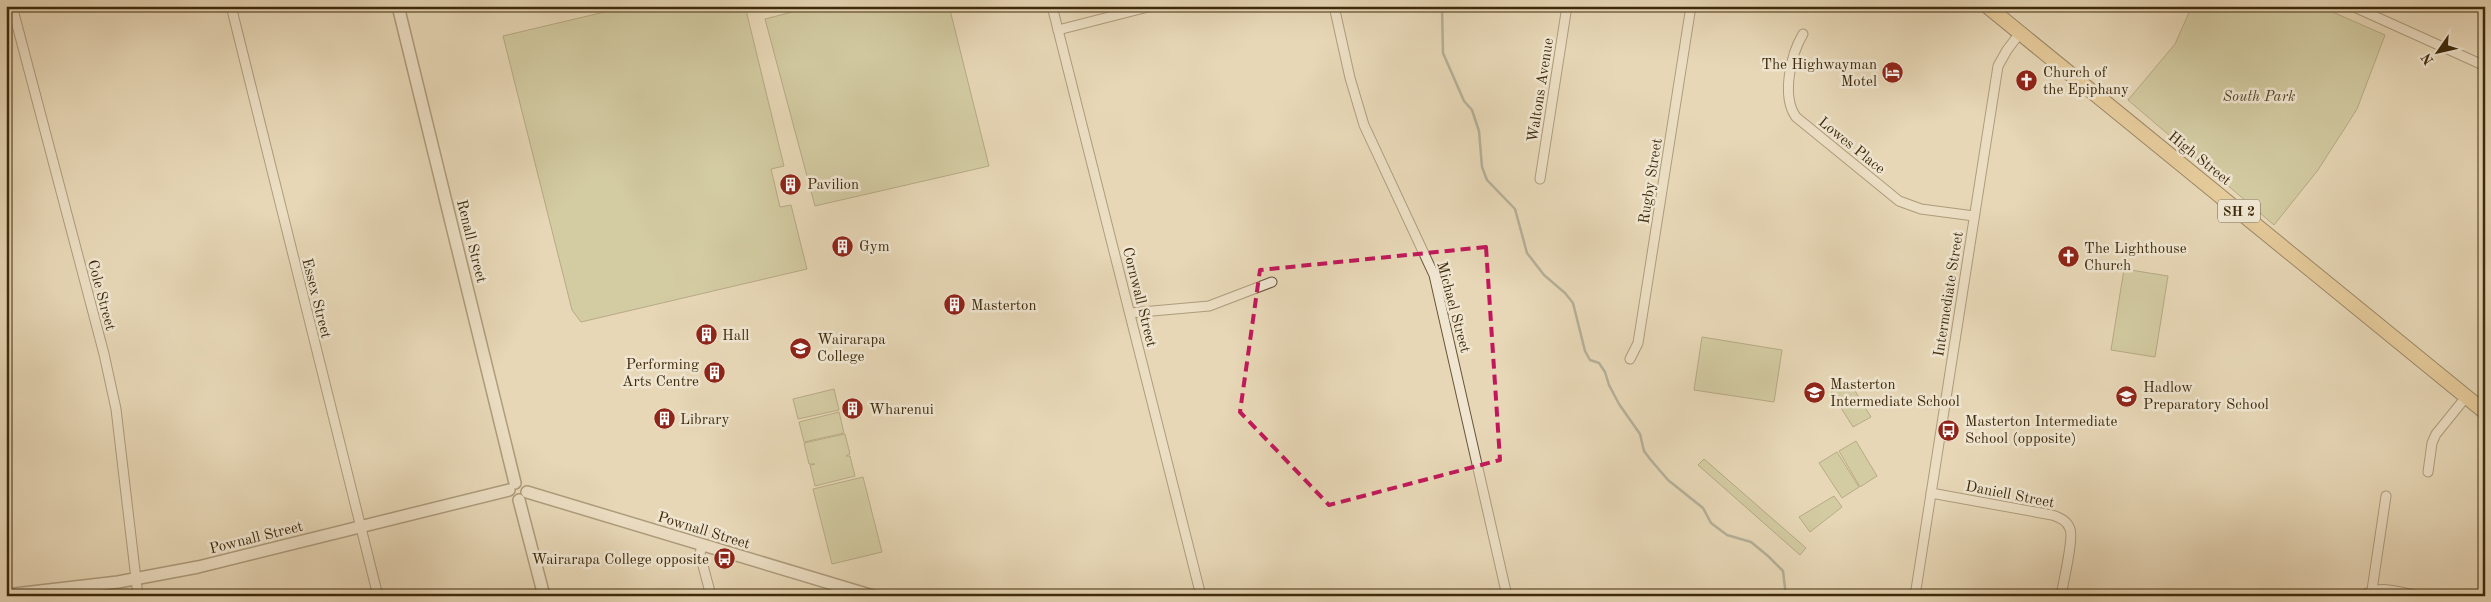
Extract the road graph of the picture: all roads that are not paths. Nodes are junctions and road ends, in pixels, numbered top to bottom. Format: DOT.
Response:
graph roads {
  1 [pos="12,6"];
  2 [pos="231,6"];
  3 [pos="398,6"];
  4 [pos="1052,6"];
  5 [pos="1152,6"];
  6 [pos="1334,6"];
  7 [pos="1567,6"];
  8 [pos="1692,6"];
  9 [pos="2352,6"];
  10 [pos="1992,8"];
  11 [pos="1058,30"];
  12 [pos="2020,33"];
  13 [pos="1803,34"];
  14 [pos="2485,66"];
  15 [pos="1540,179"];
  16 [pos="1974,216"];
  17 [pos="1272,282"];
  18 [pos="1130,313"];
  19 [pos="1630,359"];
  20 [pos="2466,397"];
  21 [pos="2485,412"];
  22 [pos="2428,472"];
  23 [pos="512,487"];
  24 [pos="1931,493"];
  25 [pos="523,496"];
  26 [pos="2386,496"];
  27 [pos="360,526"];
  28 [pos="702,545"];
  29 [pos="137,580"];
  30 [pos="2368,593"];
  31 [pos="6,595"];
  32 [pos="138,596"];
  33 [pos="378,596"];
  34 [pos="544,596"];
  35 [pos="711,596"];
  36 [pos="873,596"];
  37 [pos="1201,596"];
  38 [pos="1507,596"];
  39 [pos="1915,596"];
  40 [pos="2062,596"];
  41 [pos="2418,596"];
  1 -- 29 [label="street, Cole Street"];
  2 -- 27 [label="street, Essex Street"];
  3 -- 23 [label="street, Renall Street"];
  4 -- 11 [label="street, Cornwall Street"];
  5 -- 11 [label="street"];
  6 -- 38 [label="street, Michael Street"];
  7 -- 15 [label="street, Waltons Avenue"];
  8 -- 19 [label="street, Rugby Street"];
  9 -- 14 [label="street"];
  10 -- 12 [label="highway, High Street / SH 2"];
  11 -- 18 [label="street, Cornwall Street"];
  12 -- 16 [label="street, Intermediate Street"];
  12 -- 20 [label="highway, High Street / SH 2"];
  13 -- 16 [label="street, Lowes Place"];
  16 -- 24 [label="street, Intermediate Street"];
  17 -- 18 [label="street"];
  18 -- 37 [label="street, Cornwall Street"];
  20 -- 21 [label="highway, High Street / SH 2"];
  20 -- 22 [label="street"];
  23 -- 25 [label="street"];
  23 -- 27 [label="street, Pownall Street"];
  24 -- 39 [label="street, Intermediate Street"];
  24 -- 40 [label="street, Daniell Street"];
  25 -- 28 [label="street, Pownall Street"];
  25 -- 34 [label="street"];
  26 -- 30 [label="street"];
  27 -- 29 [label="street, Pownall Street"];
  27 -- 33 [label="street, Essex Street"];
  28 -- 35 [label="street"];
  28 -- 36 [label="street, Pownall Street"];
  29 -- 31 [label="street, Pownall Street"];
  29 -- 32 [label="street, Cole Street"];
  30 -- 41 [label="street"];
}
